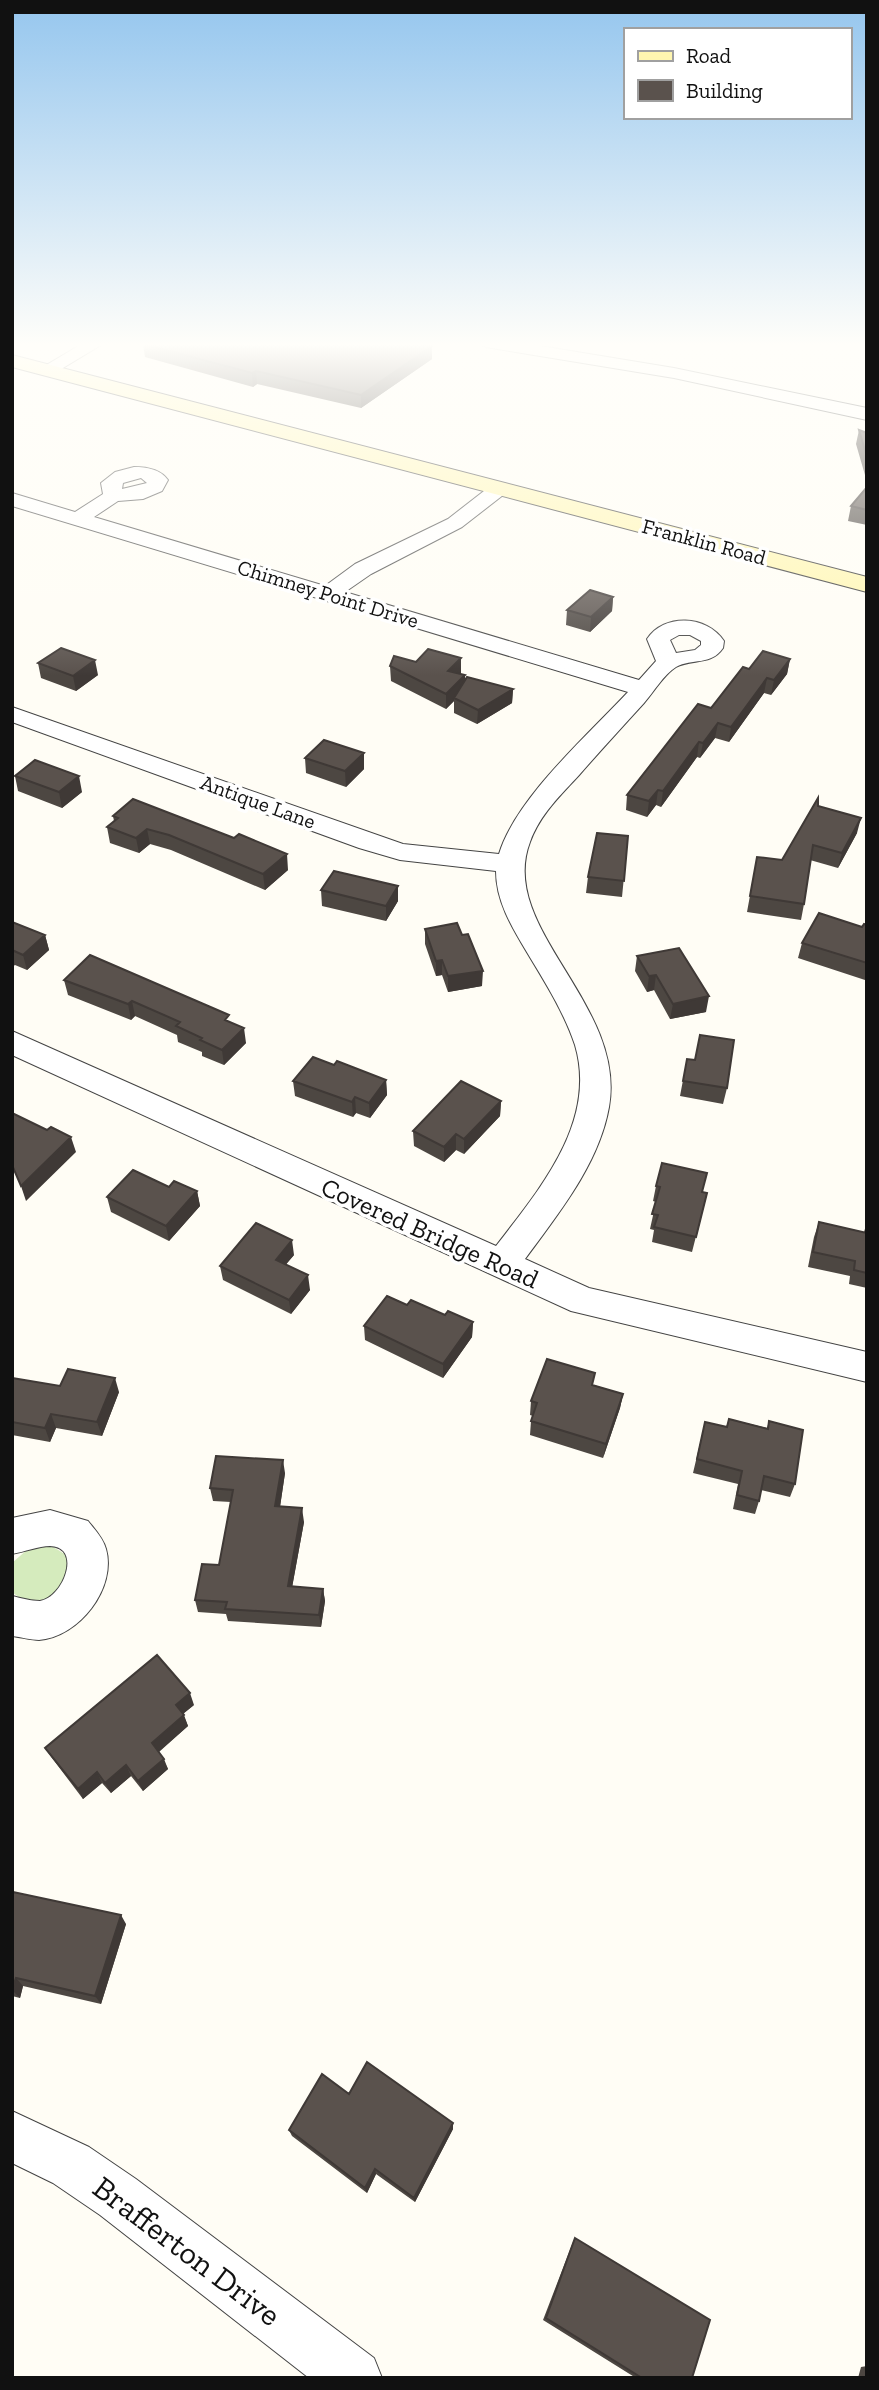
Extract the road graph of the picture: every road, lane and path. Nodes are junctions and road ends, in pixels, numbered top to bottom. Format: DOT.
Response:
graph roads {
  1 [pos="368,454"];
  2 [pos="500,488"];
  3 [pos="113,496"];
  4 [pos="12,499"];
  5 [pos="78,519"];
  6 [pos="867,585"];
  7 [pos="329,594"];
  8 [pos="668,662"];
  9 [pos="643,689"];
  10 [pos="12,714"];
  11 [pos="510,864"];
  12 [pos="12,1042"];
  13 [pos="501,1266"];
  14 [pos="867,1367"];
  15 [pos="12,1536"];
  16 [pos="12,1616"];
  17 [pos="12,2136"];
  18 [pos="354,2378"];
  1 -- 2 [label="street, Franklin Road"];
  2 -- 6 [label="street, Franklin Road"];
  2 -- 7 [label="street"];
  3 -- 5 [label="street"];
  4 -- 5 [label="street, Chimney Point Drive"];
  5 -- 7 [label="street, Chimney Point Drive"];
  7 -- 9 [label="street, Chimney Point Drive"];
  8 -- 9 [label="street"];
  9 -- 11 [label="street"];
  10 -- 11 [label="street, Antique Lane"];
  11 -- 13 [label="street"];
  12 -- 13 [label="street, Covered Bridge Road"];
  13 -- 14 [label="street, Covered Bridge Road"];
  15 -- 16 [label="street"];
  17 -- 18 [label="street, Brafferton Drive"];
}
